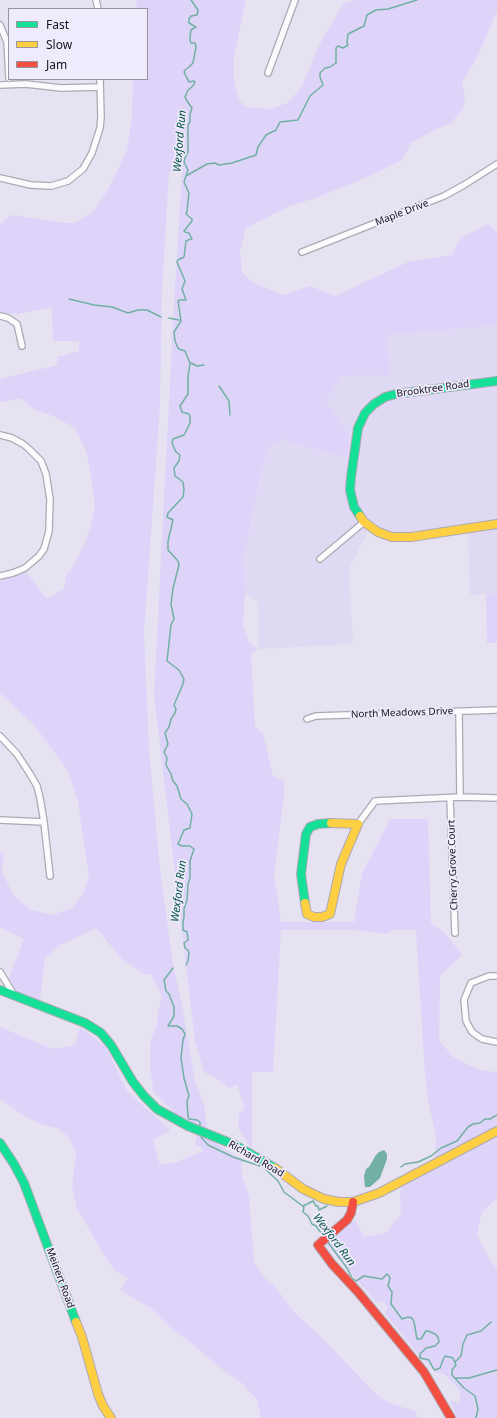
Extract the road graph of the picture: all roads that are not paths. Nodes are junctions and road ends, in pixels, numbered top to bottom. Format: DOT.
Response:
graph roads {
  1 [pos="295,0"];
  2 [pos="0,26"];
  3 [pos="8,62"];
  4 [pos="268,73"];
  5 [pos="100,80"];
  6 [pos="9,81"];
  7 [pos="0,85"];
  8 [pos="100,87"];
  9 [pos="497,164"];
  10 [pos="0,178"];
  11 [pos="302,252"];
  12 [pos="0,316"];
  13 [pos="22,346"];
  14 [pos="497,381"];
  15 [pos="0,435"];
  16 [pos="364,522"];
  17 [pos="497,524"];
  18 [pos="320,559"];
  19 [pos="0,576"];
  20 [pos="497,710"];
  21 [pos="459,712"];
  22 [pos="307,719"];
  23 [pos="0,736"];
  24 [pos="450,798"];
  25 [pos="460,798"];
  26 [pos="497,798"];
  27 [pos="0,820"];
  28 [pos="44,822"];
  29 [pos="358,824"];
  30 [pos="50,876"];
  31 [pos="455,932"];
  32 [pos="0,972"];
  33 [pos="497,976"];
  34 [pos="0,990"];
  35 [pos="14,995"];
  36 [pos="497,1042"];
  37 [pos="497,1132"];
  38 [pos="0,1143"];
  39 [pos="354,1202"];
  40 [pos="111,1418"];
  41 [pos="451,1418"];
  1 -- 4 [label="street"];
  2 -- 3 [label="street"];
  5 -- 8 [label="street"];
  6 -- 7 [label="street"];
  6 -- 8 [label="street"];
  8 -- 10 [label="street"];
  9 -- 11 [label="street, Maple Drive"];
  12 -- 13 [label="street"];
  14 -- 16 [label="street, Brooktree Road"];
  15 -- 19 [label="street"];
  16 -- 17 [label="street, Brooktree Road"];
  16 -- 18 [label="street"];
  20 -- 21 [label="street, North Meadows Drive"];
  21 -- 22 [label="street, North Meadows Drive"];
  21 -- 25 [label="street"];
  23 -- 28 [label="street"];
  24 -- 25 [label="street"];
  24 -- 29 [label="street"];
  24 -- 31 [label="street, Cherry Grove Court"];
  25 -- 26 [label="street"];
  27 -- 28 [label="street"];
  28 -- 30 [label="street"];
  29 -- 29 [label="street"];
  32 -- 35 [label="street"];
  33 -- 36 [label="street"];
  34 -- 35 [label="street, Richard Road"];
  35 -- 39 [label="street, Richard Road"];
  37 -- 39 [label="street, Richard Road"];
  38 -- 40 [label="street, Meinert Road"];
  39 -- 41 [label="street"];
}
